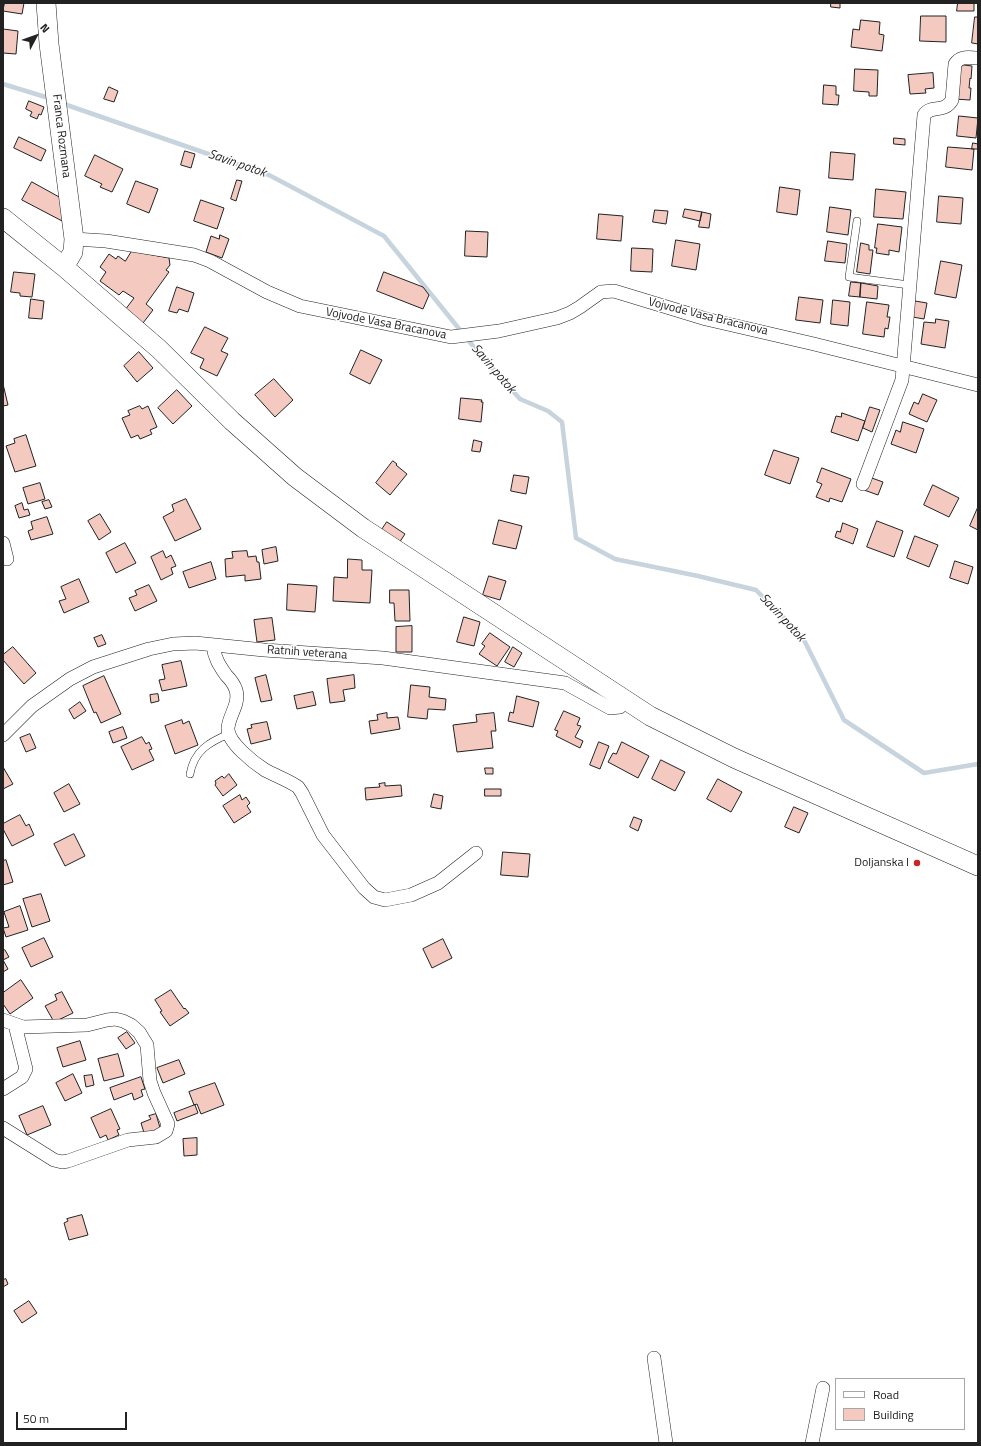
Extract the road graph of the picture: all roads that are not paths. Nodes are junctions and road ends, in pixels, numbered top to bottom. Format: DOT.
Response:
graph roads {
  1 [pos="46,3"];
  2 [pos="978,58"];
  3 [pos="3,218"];
  4 [pos="857,221"];
  5 [pos="74,239"];
  6 [pos="64,267"];
  7 [pos="909,285"];
  8 [pos="902,366"];
  9 [pos="978,385"];
  10 [pos="863,484"];
  11 [pos="3,543"];
  12 [pos="7,559"];
  13 [pos="213,645"];
  14 [pos="626,700"];
  15 [pos="229,734"];
  16 [pos="3,735"];
  17 [pos="190,774"];
  18 [pos="476,853"];
  19 [pos="978,866"];
  20 [pos="3,1020"];
  21 [pos="16,1026"];
  22 [pos="3,1089"];
  23 [pos="3,1128"];
  24 [pos="654,1358"];
  25 [pos="823,1388"];
  26 [pos="666,1443"];
  27 [pos="812,1443"];
  1 -- 5 [label="street, Franca Rozmana"];
  2 -- 7 [label="street"];
  3 -- 6 [label="street"];
  4 -- 7 [label="lane"];
  5 -- 6 [label="street, Franca Rozmana"];
  5 -- 8 [label="street, Vojvode Vasa Bracanova"];
  6 -- 14 [label="street"];
  7 -- 8 [label="street"];
  8 -- 9 [label="street, Vojvode Vasa Bracanova"];
  8 -- 10 [label="street"];
  11 -- 12 [label="street"];
  13 -- 14 [label="street, Ratnih veterana"];
  13 -- 15 [label="street"];
  13 -- 16 [label="street, Ratnih veterana"];
  14 -- 19 [label="street"];
  15 -- 17 [label="lane"];
  15 -- 18 [label="street"];
  20 -- 21 [label="street"];
  21 -- 22 [label="street"];
  21 -- 23 [label="street"];
  24 -- 26 [label="street"];
  25 -- 27 [label="street"];
}
